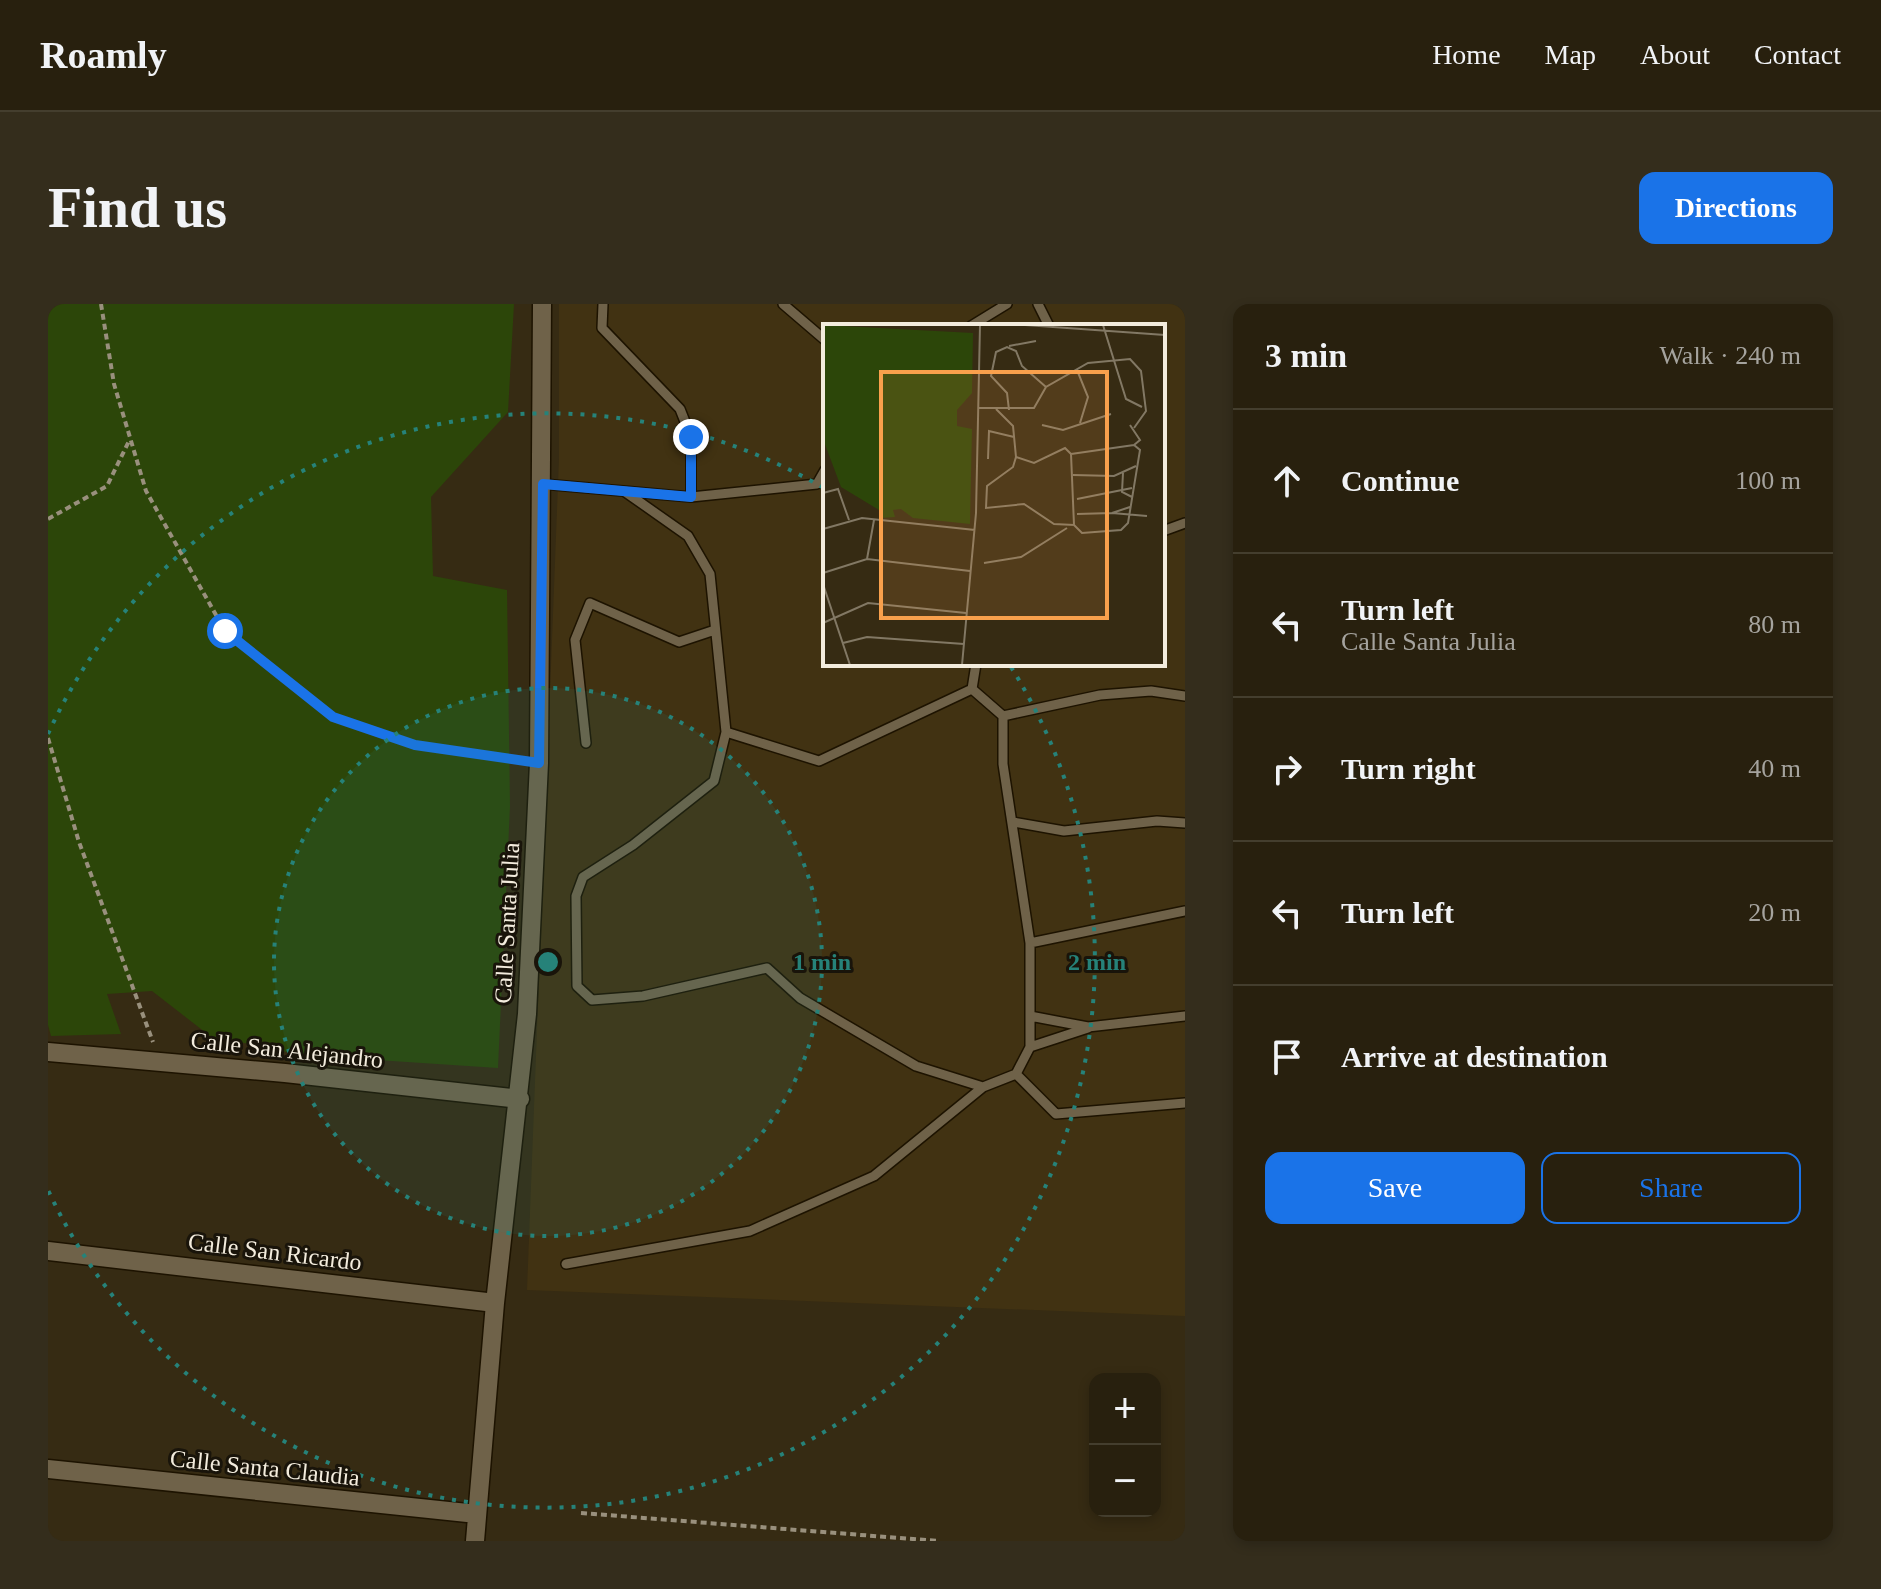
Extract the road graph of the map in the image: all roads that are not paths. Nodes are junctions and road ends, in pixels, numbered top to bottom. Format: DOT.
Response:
graph roads {
  1 [pos="542,304"];
  2 [pos="603,304"];
  3 [pos="783,304"];
  4 [pos="1007,304"];
  5 [pos="1038,304"];
  6 [pos="974,324"];
  7 [pos="1048,324"];
  8 [pos="823,338"];
  9 [pos="823,474"];
  10 [pos="543,484"];
  11 [pos="624,491"];
  12 [pos="691,497"];
  13 [pos="1185,523"];
  14 [pos="1165,530"];
  15 [pos="715,630"];
  16 [pos="976,666"];
  17 [pos="972,689"];
  18 [pos="1185,696"];
  19 [pos="1003,716"];
  20 [pos="726,732"];
  21 [pos="586,743"];
  22 [pos="1013,822"];
  23 [pos="1185,823"];
  24 [pos="1185,911"];
  25 [pos="1030,943"];
  26 [pos="1030,1016"];
  27 [pos="1185,1016"];
  28 [pos="1088,1027"];
  29 [pos="1030,1047"];
  30 [pos="48,1052"];
  31 [pos="1016,1074"];
  32 [pos="983,1087"];
  33 [pos="520,1099"];
  34 [pos="1185,1103"];
  35 [pos="48,1251"];
  36 [pos="566,1264"];
  37 [pos="495,1303"];
  38 [pos="48,1469"];
  39 [pos="477,1514"];
  40 [pos="475,1541"];
  1 -- 10 [label="street, Calle Santa Julia"];
  2 -- 12 [label="lane"];
  3 -- 8 [label="lane"];
  4 -- 6 [label="lane"];
  5 -- 7 [label="lane"];
  9 -- 12 [label="lane"];
  10 -- 11 [label="lane"];
  10 -- 33 [label="street, Calle Santa Julia"];
  11 -- 12 [label="lane"];
  11 -- 15 [label="lane"];
  13 -- 14 [label="lane"];
  15 -- 20 [label="lane"];
  15 -- 21 [label="lane"];
  16 -- 17 [label="lane"];
  17 -- 19 [label="lane"];
  17 -- 20 [label="lane"];
  18 -- 19 [label="lane"];
  19 -- 22 [label="lane"];
  20 -- 32 [label="lane"];
  22 -- 23 [label="lane"];
  22 -- 25 [label="lane"];
  24 -- 25 [label="lane"];
  25 -- 26 [label="lane"];
  26 -- 28 [label="lane"];
  26 -- 29 [label="lane"];
  27 -- 28 [label="lane"];
  28 -- 29 [label="lane"];
  29 -- 31 [label="lane"];
  30 -- 33 [label="street, Calle San Alejandro"];
  31 -- 32 [label="lane"];
  31 -- 34 [label="lane"];
  32 -- 36 [label="lane"];
  33 -- 37 [label="street, Calle Santa Julia"];
  35 -- 37 [label="street, Calle San Ricardo"];
  37 -- 39 [label="street, Calle Santa Julia"];
  38 -- 39 [label="street, Calle Santa Claudia"];
  39 -- 40 [label="street, Calle Santa Julia"];
}
